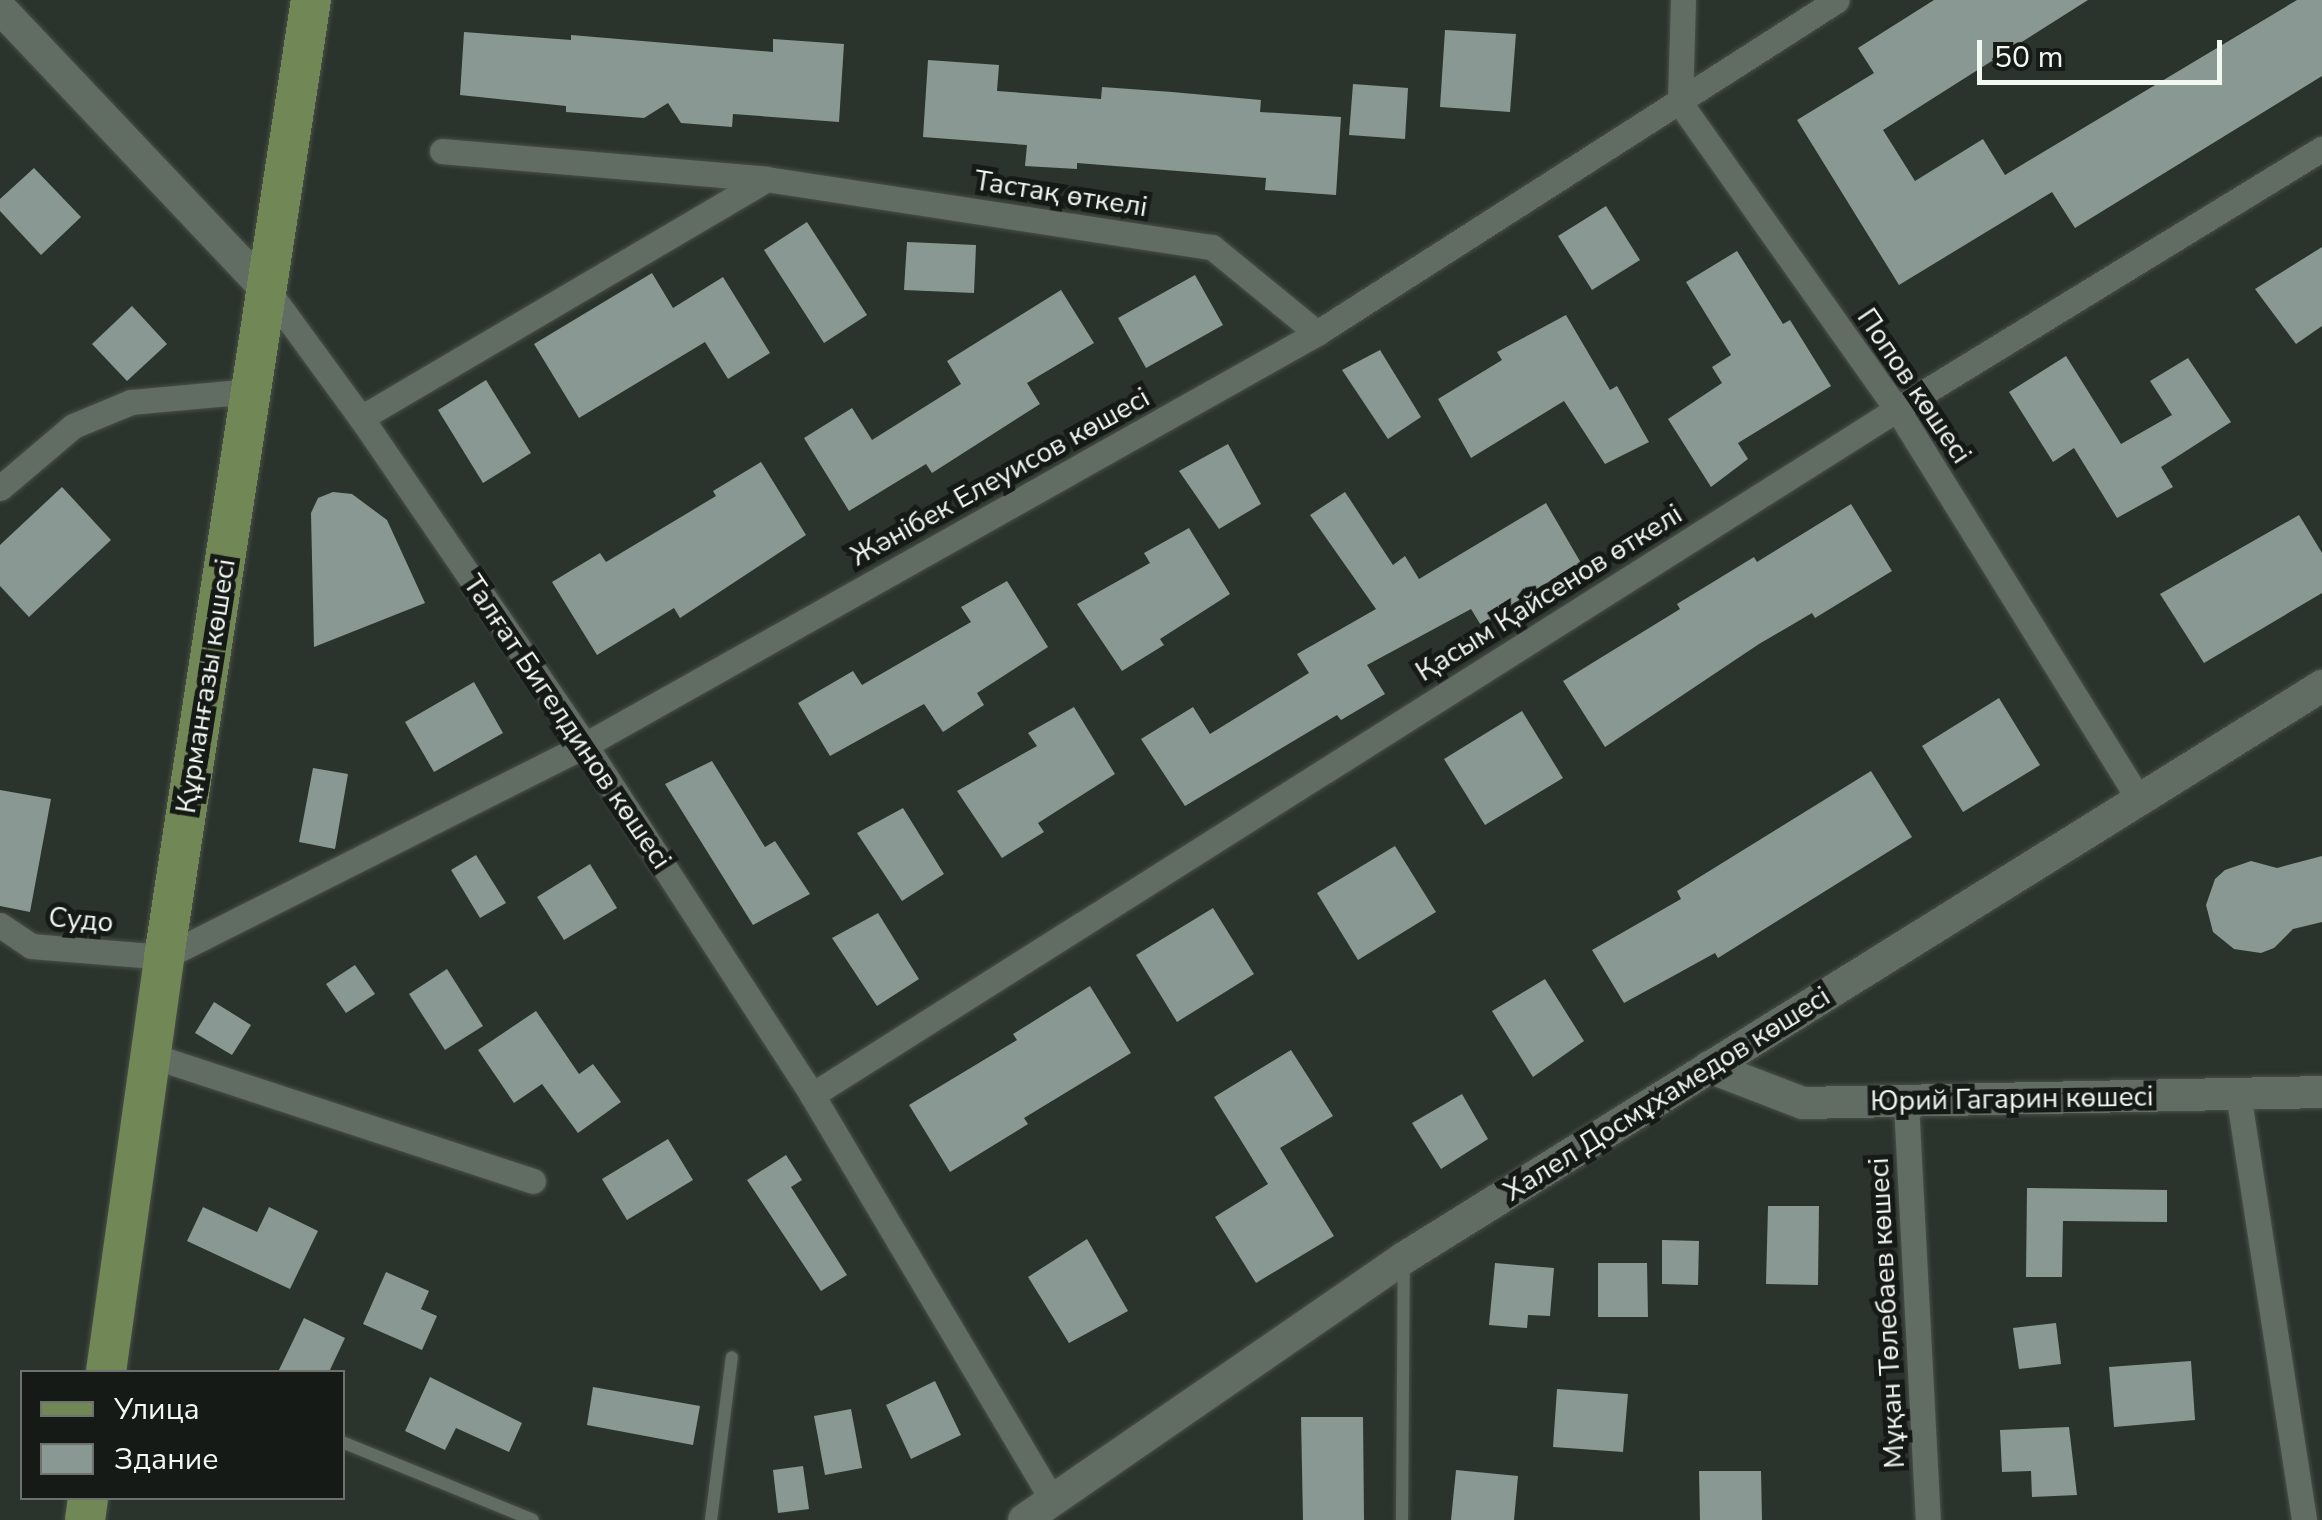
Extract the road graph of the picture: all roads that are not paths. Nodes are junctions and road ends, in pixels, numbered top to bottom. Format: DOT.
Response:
graph roads {
  1 [pos="310,0"];
  2 [pos="1683,0"];
  3 [pos="1838,0"];
  4 [pos="0,8"];
  5 [pos="1680,103"];
  6 [pos="2322,149"];
  7 [pos="442,151"];
  8 [pos="766,179"];
  9 [pos="268,291"];
  10 [pos="1317,332"];
  11 [pos="253,390"];
  12 [pos="1897,409"];
  13 [pos="361,418"];
  14 [pos="0,488"];
  15 [pos="2322,686"];
  16 [pos="586,745"];
  17 [pos="2138,798"];
  18 [pos="0,925"];
  19 [pos="164,957"];
  20 [pos="152,1056"];
  21 [pos="1709,1067"];
  22 [pos="2322,1092"];
  23 [pos="2238,1093"];
  24 [pos="812,1095"];
  25 [pos="1906,1103"];
  26 [pos="532,1181"];
  27 [pos="1404,1258"];
  28 [pos="732,1357"];
  29 [pos="106,1370"];
  30 [pos="345,1443"];
  31 [pos="1050,1498"];
  32 [pos="534,1520"];
  33 [pos="712,1520"];
  34 [pos="1024,1520"];
  35 [pos="1402,1520"];
  36 [pos="1928,1520"];
  37 [pos="2304,1520"];
  1 -- 9 [label="main road, Құрманғазы көшесі"];
  2 -- 5 [label="street"];
  3 -- 5 [label="street, Жәнібек Елеуисов көшесі"];
  4 -- 9 [label="street, Талғат Бигелдинов көшесі"];
  5 -- 10 [label="street, Жәнібек Елеуисов көшесі"];
  5 -- 12 [label="street, Попов көшесі"];
  6 -- 12 [label="street, Қасым Қайсенов өткелі"];
  7 -- 8 [label="street, Тастақ өткелі"];
  8 -- 10 [label="street, Тастақ өткелі"];
  8 -- 13 [label="street"];
  9 -- 11 [label="main road, Құрманғазы көшесі"];
  9 -- 13 [label="street, Талғат Бигелдинов көшесі"];
  10 -- 16 [label="street, Жәнібек Елеуисов көшесі"];
  11 -- 14 [label="street"];
  11 -- 19 [label="main road, Құрманғазы көшесі"];
  12 -- 17 [label="street, Попов көшесі"];
  12 -- 24 [label="street, Қасым Қайсенов өткелі"];
  13 -- 16 [label="street, Талғат Бигелдинов көшесі"];
  15 -- 17 [label="street, Халел Досмұхамедов көшесі"];
  16 -- 19 [label="street, Жәнібек Елеуисов көшесі"];
  16 -- 24 [label="street, Талғат Бигелдинов көшесі"];
  17 -- 21 [label="street, Халел Досмұхамедов көшесі"];
  18 -- 19 [label="street, Судо"];
  19 -- 20 [label="main road, Құрманғазы көшесі"];
  20 -- 26 [label="street"];
  20 -- 29 [label="main road, Құрманғазы көшесі"];
  21 -- 25 [label="street, Юрий Гагарин көшесі"];
  21 -- 27 [label="street, Халел Досмұхамедов көшесі"];
  22 -- 23 [label="street, Юрий Гагарин көшесі"];
  23 -- 25 [label="street, Юрий Гагарин көшесі"];
  23 -- 37 [label="street"];
  24 -- 31 [label="street, Талғат Бигелдинов көшесі"];
  25 -- 36 [label="street, Мұқан Төлебаев көшесі"];
  27 -- 31 [label="street, Халел Досмұхамедов көшесі"];
  27 -- 35 [label="lane"];
  28 -- 33 [label="lane"];
  30 -- 32 [label="lane"];
  31 -- 34 [label="street, Халел Досмұхамедов көшесі"];
}
